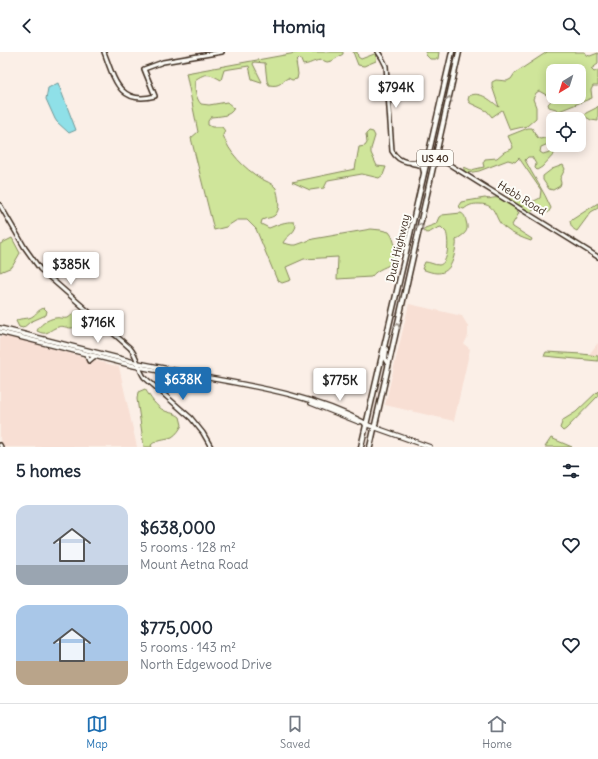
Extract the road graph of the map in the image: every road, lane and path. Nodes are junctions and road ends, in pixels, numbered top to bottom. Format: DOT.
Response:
graph roads {
  1 [pos="104,52"];
  2 [pos="222,52"];
  3 [pos="378,52"];
  4 [pos="452,52"];
  5 [pos="458,53"];
  6 [pos="451,57"];
  7 [pos="456,65"];
  8 [pos="435,128"];
  9 [pos="435,160"];
  10 [pos="427,161"];
  11 [pos="412,163"];
  12 [pos="424,174"];
  13 [pos="428,190"];
  14 [pos="0,205"];
  15 [pos="598,257"];
  16 [pos="389,326"];
  17 [pos="0,328"];
  18 [pos="0,332"];
  19 [pos="135,354"];
  20 [pos="132,361"];
  21 [pos="388,364"];
  22 [pos="138,365"];
  23 [pos="147,368"];
  24 [pos="182,373"];
  25 [pos="144,377"];
  26 [pos="367,424"];
  27 [pos="374,427"];
  28 [pos="211,447"];
  29 [pos="361,447"];
  30 [pos="370,447"];
  31 [pos="430,447"];
  1 -- 2 [label="street"];
  3 -- 11 [label="street"];
  4 -- 6 [label="main road, Dual Highway / US 40"];
  5 -- 7 [label="main road, Dual Highway / US 40"];
  6 -- 7 [label="main road"];
  6 -- 8 [label="main road, Dual Highway / US 40"];
  9 -- 7 [label="main road, Dual Highway / US 40, one-way"];
  8 -- 9 [label="main road"];
  8 -- 10 [label="main road, Dual Highway / US 40"];
  9 -- 13 [label="main road, Dual Highway / US 40"];
  9 -- 15 [label="street, Hebb Road"];
  10 -- 11 [label="street"];
  10 -- 12 [label="main road, Dual Highway / US 40"];
  10 -- 13 [label="main road"];
  11 -- 12 [label="main road"];
  12 -- 16 [label="main road, Dual Highway / US 40"];
  21 -- 13 [label="main road, Dual Highway / US 40, one-way"];
  14 -- 19 [label="street"];
  16 -- 21 [label="main road"];
  16 -- 26 [label="main road, Dual Highway / US 40"];
  17 -- 20 [label="main road"];
  18 -- 22 [label="main road"];
  19 -- 20 [label="street"];
  19 -- 22 [label="street"];
  20 -- 22 [label="main road"];
  21 -- 27 [label="main road, Dual Highway / US 40"];
  22 -- 23 [label="main road"];
  22 -- 24 [label="main road"];
  22 -- 25 [label="street"];
  23 -- 24 [label="main road"];
  23 -- 25 [label="street"];
  24 -- 26 [label="main road"];
  25 -- 28 [label="street"];
  26 -- 27 [label="main road"];
  26 -- 29 [label="main road, Dual Highway / US 40"];
  27 -- 30 [label="main road, Dual Highway / US 40"];
  27 -- 31 [label="main road"];
}
